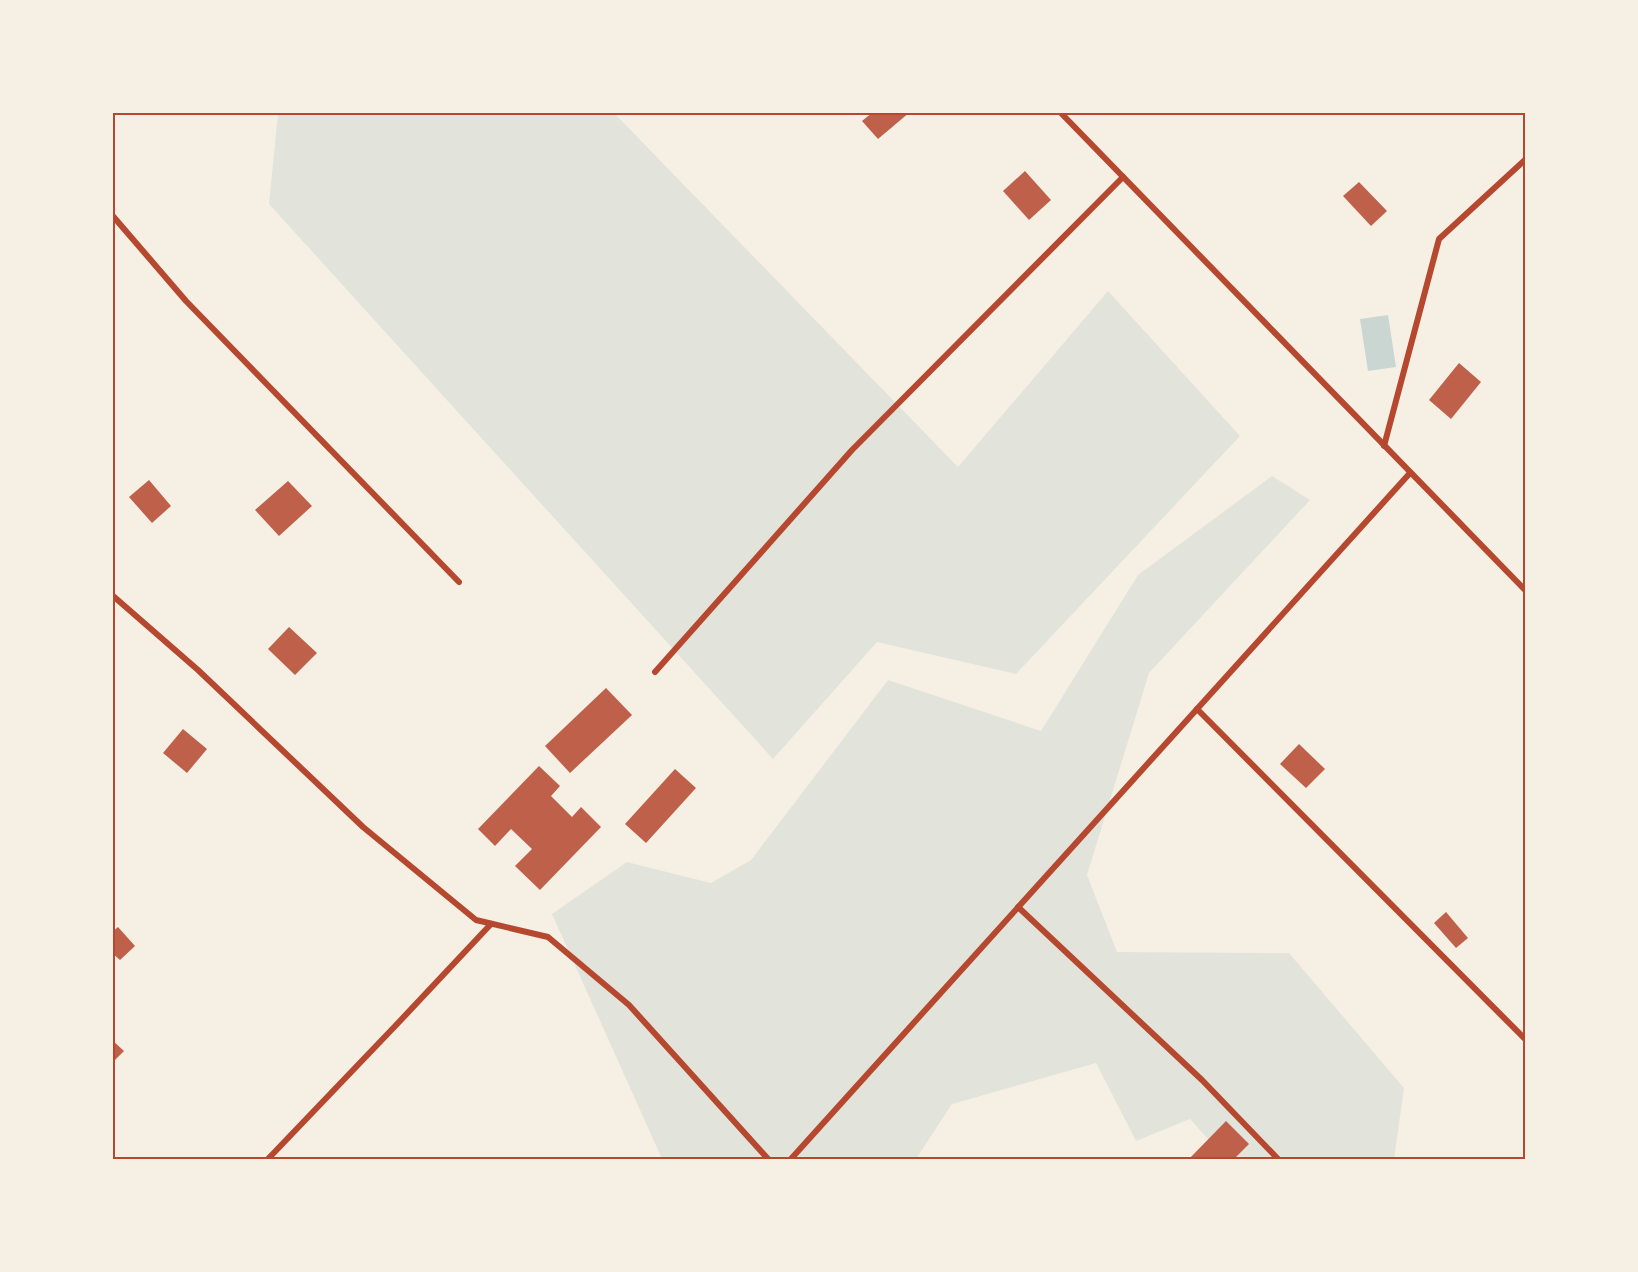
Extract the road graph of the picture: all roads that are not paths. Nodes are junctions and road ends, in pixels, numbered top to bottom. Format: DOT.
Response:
graph roads {
  1 [pos="1060,112"];
  2 [pos="1526,159"];
  3 [pos="1123,177"];
  4 [pos="112,215"];
  5 [pos="1384,446"];
  6 [pos="1410,473"];
  7 [pos="459,582"];
  8 [pos="1526,591"];
  9 [pos="112,595"];
  10 [pos="655,672"];
  11 [pos="1197,709"];
  12 [pos="1018,907"];
  13 [pos="491,924"];
  14 [pos="1526,1040"];
  15 [pos="267,1160"];
  16 [pos="769,1160"];
  17 [pos="790,1160"];
  18 [pos="1279,1160"];
  1 -- 3 [label="street"];
  2 -- 5 [label="street"];
  3 -- 5 [label="street"];
  3 -- 10 [label="street"];
  4 -- 7 [label="street"];
  5 -- 6 [label="street"];
  6 -- 8 [label="street"];
  6 -- 11 [label="street"];
  9 -- 13 [label="street"];
  11 -- 12 [label="street"];
  11 -- 14 [label="street"];
  12 -- 17 [label="street"];
  12 -- 18 [label="street"];
  13 -- 15 [label="street"];
  13 -- 16 [label="street"];
}
